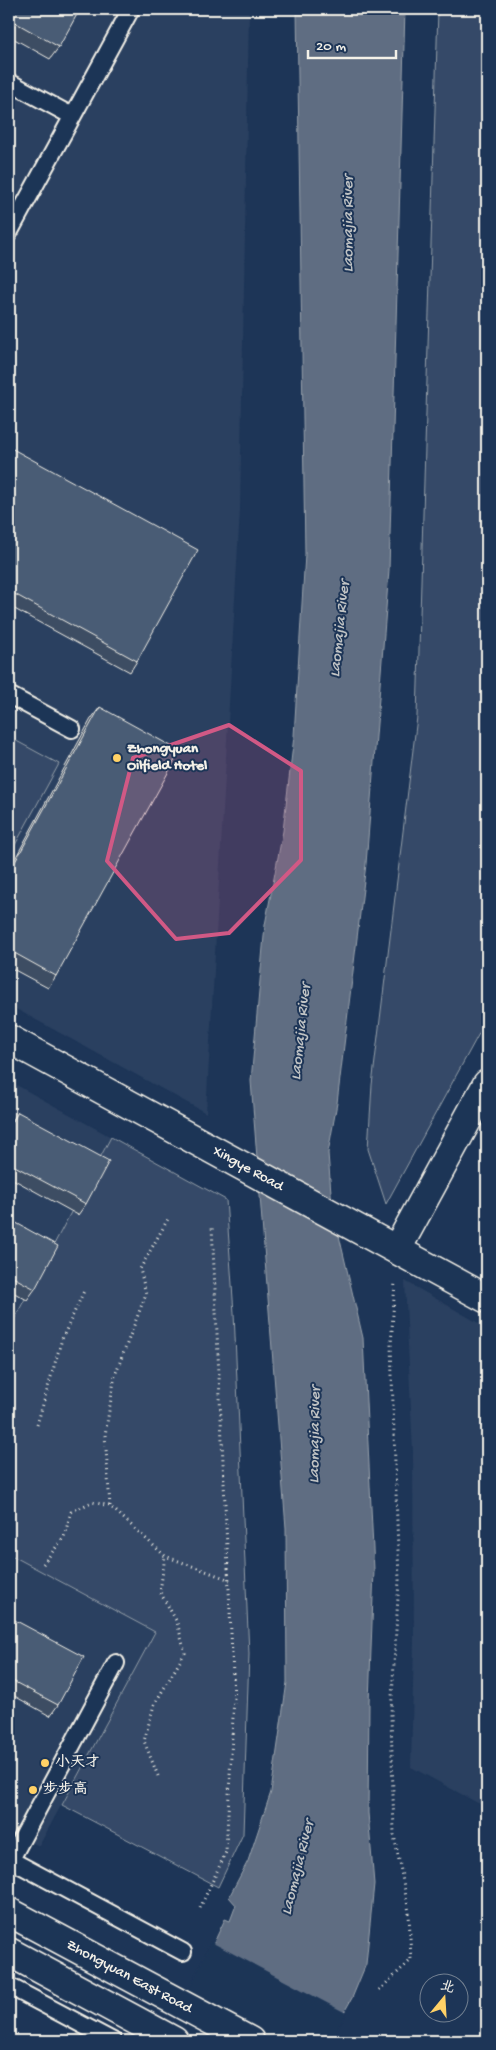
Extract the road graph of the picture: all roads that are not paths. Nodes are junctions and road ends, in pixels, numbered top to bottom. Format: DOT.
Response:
graph roads {
  1 [pos="131,9"];
  2 [pos="9,82"];
  3 [pos="72,116"];
  4 [pos="9,233"];
  5 [pos="9,695"];
  6 [pos="72,728"];
  7 [pos="9,1039"];
  8 [pos="487,1084"];
  9 [pos="397,1249"];
  10 [pos="487,1299"];
  11 [pos="116,1663"];
  12 [pos="9,1861"];
  13 [pos="9,1912"];
  14 [pos="9,1952"];
  15 [pos="183,1952"];
  16 [pos="9,1986"];
  17 [pos="113,2041"];
  18 [pos="174,2041"];
  19 [pos="250,2041"];
  1 -- 3 [label="lane"];
  2 -- 3 [label="lane"];
  3 -- 4 [label="lane"];
  5 -- 6 [label="lane"];
  7 -- 9 [label="street, Xingye Road"];
  8 -- 9 [label="street"];
  9 -- 10 [label="street, Xingye Road"];
  11 -- 12 [label="lane"];
  12 -- 15 [label="lane"];
  13 -- 19 [label="street, Zhongyuan East Road"];
  14 -- 18 [label="street"];
  16 -- 17 [label="lane"];
}
